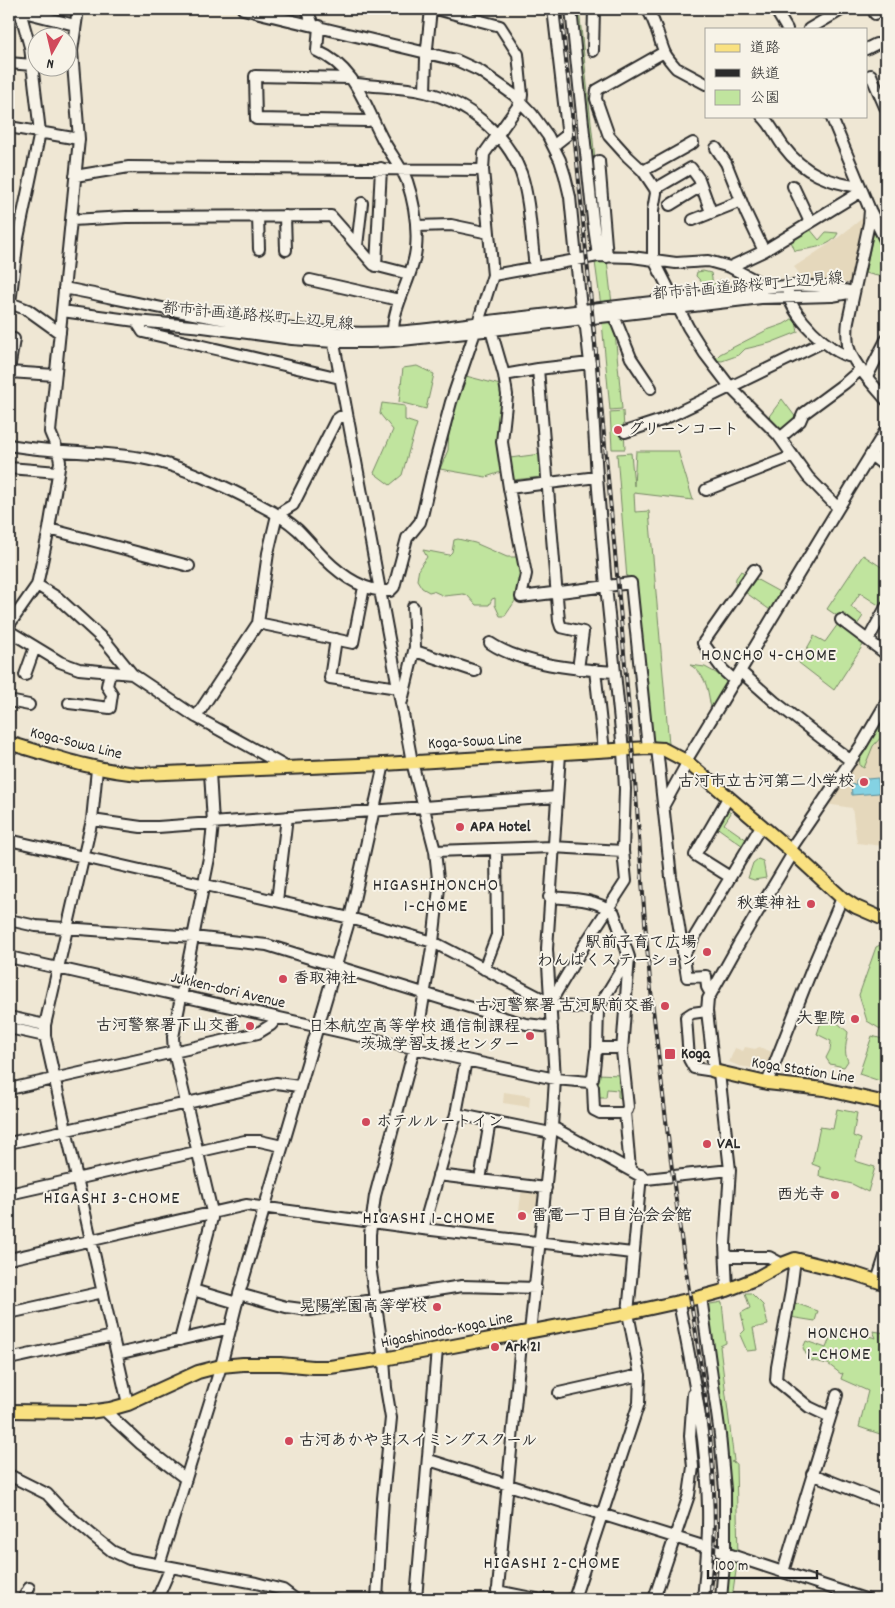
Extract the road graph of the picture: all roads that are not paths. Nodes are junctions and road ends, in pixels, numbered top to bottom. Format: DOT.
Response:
graph roads {
  1 [pos="78,9"];
  2 [pos="243,9"];
  3 [pos="308,9"];
  4 [pos="431,9"];
  5 [pos="436,9"];
  6 [pos="553,9"];
  7 [pos="571,9"];
  8 [pos="594,9"];
  9 [pos="647,9"];
  10 [pos="775,9"];
  11 [pos="843,9"];
  12 [pos="886,9"];
  13 [pos="20,10"];
  14 [pos="876,14"];
  15 [pos="75,25"];
  16 [pos="316,26"];
  17 [pos="785,28"];
  18 [pos="811,28"];
  19 [pos="28,40"];
  20 [pos="876,44"];
  21 [pos="868,49"];
  22 [pos="593,51"];
  23 [pos="664,52"];
  24 [pos="427,53"];
  25 [pos="9,63"];
  26 [pos="28,65"];
  27 [pos="868,76"];
  28 [pos="34,78"];
  29 [pos="354,81"];
  30 [pos="705,83"];
  31 [pos="425,92"];
  32 [pos="521,102"];
  33 [pos="885,107"];
  34 [pos="764,118"];
  35 [pos="832,118"];
  36 [pos="368,121"];
  37 [pos="9,127"];
  38 [pos="40,132"];
  39 [pos="497,135"];
  40 [pos="79,139"];
  41 [pos="693,143"];
  42 [pos="553,146"];
  43 [pos="716,148"];
  44 [pos="599,161"];
  45 [pos="382,168"];
  46 [pos="400,170"];
  47 [pos="483,170"];
  48 [pos="643,171"];
  49 [pos="75,176"];
  50 [pos="701,186"];
  51 [pos="794,186"];
  52 [pos="655,189"];
  53 [pos="861,189"];
  54 [pos="742,201"];
  55 [pos="362,203"];
  56 [pos="670,205"];
  57 [pos="870,210"];
  58 [pos="710,212"];
  59 [pos="258,216"];
  60 [pos="284,216"];
  61 [pos="72,220"];
  62 [pos="693,220"];
  63 [pos="810,222"];
  64 [pos="417,226"];
  65 [pos="489,233"];
  66 [pos="886,242"];
  67 [pos="357,246"];
  68 [pos="259,250"];
  69 [pos="286,250"];
  70 [pos="764,251"];
  71 [pos="603,256"];
  72 [pos="576,258"];
  73 [pos="654,260"];
  74 [pos="376,266"];
  75 [pos="534,267"];
  76 [pos="730,267"];
  77 [pos="409,274"];
  78 [pos="493,275"];
  79 [pos="310,280"];
  80 [pos="64,288"];
  81 [pos="788,292"];
  82 [pos="854,292"];
  83 [pos="760,293"];
  84 [pos="399,300"];
  85 [pos="675,304"];
  86 [pos="62,311"];
  87 [pos="582,315"];
  88 [pos="614,316"];
  89 [pos="136,321"];
  90 [pos="477,327"];
  91 [pos="491,330"];
  92 [pos="60,333"];
  93 [pos="333,337"];
  94 [pos="393,337"];
  95 [pos="14,339"];
  96 [pos="886,340"];
  97 [pos="823,342"];
  98 [pos="852,357"];
  99 [pos="590,363"];
  100 [pos="538,369"];
  101 [pos="9,371"];
  102 [pos="864,373"];
  103 [pos="55,375"];
  104 [pos="504,375"];
  105 [pos="340,378"];
  106 [pos="651,388"];
  107 [pos="731,388"];
  108 [pos="886,400"];
  109 [pos="347,416"];
  110 [pos="886,430"];
  111 [pos="625,432"];
  112 [pos="780,438"];
  113 [pos="9,445"];
  114 [pos="58,451"];
  115 [pos="791,453"];
  116 [pos="871,455"];
  117 [pos="9,468"];
  118 [pos="886,468"];
  119 [pos="58,472"];
  120 [pos="596,477"];
  121 [pos="548,483"];
  122 [pos="509,488"];
  123 [pos="706,490"];
  124 [pos="838,508"];
  125 [pos="280,516"];
  126 [pos="49,529"];
  127 [pos="189,566"];
  128 [pos="754,570"];
  129 [pos="36,585"];
  130 [pos="606,586"];
  131 [pos="364,587"];
  132 [pos="557,591"];
  133 [pos="380,592"];
  134 [pos="413,607"];
  135 [pos="886,607"];
  136 [pos="841,620"];
  137 [pos="258,623"];
  138 [pos="9,625"];
  139 [pos="9,631"];
  140 [pos="336,639"];
  141 [pos="868,640"];
  142 [pos="490,643"];
  143 [pos="35,647"];
  144 [pos="414,651"];
  145 [pos="886,654"];
  146 [pos="578,669"];
  147 [pos="595,670"];
  148 [pos="475,671"];
  149 [pos="110,672"];
  150 [pos="615,672"];
  151 [pos="132,674"];
  152 [pos="25,675"];
  153 [pos="738,677"];
  154 [pos="398,688"];
  155 [pos="9,701"];
  156 [pos="68,703"];
  157 [pos="886,703"];
  158 [pos="29,705"];
  159 [pos="401,705"];
  160 [pos="196,717"];
  161 [pos="9,743"];
  162 [pos="652,748"];
  163 [pos="623,750"];
  164 [pos="604,751"];
  165 [pos="560,754"];
  166 [pos="851,761"];
  167 [pos="412,762"];
  168 [pos="687,762"];
  169 [pos="384,764"];
  170 [pos="288,768"];
  171 [pos="97,769"];
  172 [pos="210,772"];
  173 [pos="556,797"];
  174 [pos="728,798"];
  175 [pos="422,806"];
  176 [pos="663,806"];
  177 [pos="374,810"];
  178 [pos="287,817"];
  179 [pos="92,820"];
  180 [pos="213,823"];
  181 [pos="761,826"];
  182 [pos="9,840"];
  183 [pos="552,847"];
  184 [pos="496,849"];
  185 [pos="435,851"];
  186 [pos="623,851"];
  187 [pos="792,852"];
  188 [pos="84,857"];
  189 [pos="730,877"];
  190 [pos="204,885"];
  191 [pos="549,897"];
  192 [pos="842,898"];
  193 [pos="278,901"];
  194 [pos="608,909"];
  195 [pos="350,918"];
  196 [pos="9,920"];
  197 [pos="886,920"];
  198 [pos="67,928"];
  199 [pos="192,937"];
  200 [pos="433,942"];
  201 [pos="683,956"];
  202 [pos="9,957"];
  203 [pos="629,957"];
  204 [pos="336,965"];
  205 [pos="59,969"];
  206 [pos="484,969"];
  207 [pos="425,993"];
  208 [pos="711,994"];
  209 [pos="181,996"];
  210 [pos="550,1003"];
  211 [pos="598,1008"];
  212 [pos="707,1011"];
  213 [pos="9,1017"];
  214 [pos="276,1018"];
  215 [pos="45,1025"];
  216 [pos="318,1026"];
  217 [pos="552,1027"];
  218 [pos="9,1028"];
  219 [pos="45,1036"];
  220 [pos="415,1049"];
  221 [pos="597,1049"];
  222 [pos="622,1051"];
  223 [pos="174,1052"];
  224 [pos="466,1060"];
  225 [pos="717,1072"];
  226 [pos="54,1079"];
  227 [pos="555,1079"];
  228 [pos="588,1082"];
  229 [pos="767,1083"];
  230 [pos="299,1086"];
  231 [pos="9,1089"];
  232 [pos="186,1103"];
  233 [pos="886,1104"];
  234 [pos="625,1112"];
  235 [pos="456,1114"];
  236 [pos="490,1121"];
  237 [pos="65,1130"];
  238 [pos="552,1130"];
  239 [pos="9,1143"];
  240 [pos="282,1146"];
  241 [pos="198,1152"];
  242 [pos="630,1169"];
  243 [pos="730,1170"];
  244 [pos="438,1175"];
  245 [pos="641,1176"];
  246 [pos="77,1179"];
  247 [pos="480,1180"];
  248 [pos="546,1188"];
  249 [pos="9,1194"];
  250 [pos="264,1207"];
  251 [pos="212,1212"];
  252 [pos="371,1221"];
  253 [pos="423,1229"];
  254 [pos="91,1240"];
  255 [pos="540,1242"];
  256 [pos="632,1253"];
  257 [pos="886,1253"];
  258 [pos="726,1257"];
  259 [pos="9,1259"];
  260 [pos="795,1259"];
  261 [pos="782,1264"];
  262 [pos="882,1283"];
  263 [pos="536,1288"];
  264 [pos="193,1290"];
  265 [pos="727,1290"];
  266 [pos="102,1292"];
  267 [pos="701,1297"];
  268 [pos="238,1298"];
  269 [pos="374,1299"];
  270 [pos="679,1302"];
  271 [pos="9,1313"];
  272 [pos="628,1313"];
  273 [pos="231,1328"];
  274 [pos="526,1333"];
  275 [pos="113,1336"];
  276 [pos="180,1340"];
  277 [pos="437,1348"];
  278 [pos="117,1354"];
  279 [pos="9,1359"];
  280 [pos="384,1359"];
  281 [pos="221,1366"];
  282 [pos="640,1375"];
  283 [pos="695,1388"];
  284 [pos="559,1393"];
  285 [pos="837,1395"];
  286 [pos="128,1404"];
  287 [pos="104,1410"];
  288 [pos="9,1411"];
  289 [pos="830,1417"];
  290 [pos="429,1460"];
  291 [pos="812,1474"];
  292 [pos="9,1475"];
  293 [pos="186,1479"];
  294 [pos="508,1485"];
  295 [pos="886,1504"];
  296 [pos="603,1515"];
  297 [pos="674,1537"];
  298 [pos="708,1548"];
  299 [pos="726,1553"];
  300 [pos="159,1565"];
  301 [pos="171,1567"];
  302 [pos="783,1572"];
  303 [pos="28,1588"];
  304 [pos="834,1594"];
  305 [pos="497,1595"];
  306 [pos="23,1599"];
  307 [pos="156,1599"];
  308 [pos="293,1599"];
  309 [pos="377,1599"];
  310 [pos="416,1599"];
  311 [pos="537,1599"];
  312 [pos="545,1599"];
  313 [pos="550,1599"];
  314 [pos="574,1599"];
  315 [pos="654,1599"];
  316 [pos="704,1599"];
  317 [pos="721,1599"];
  318 [pos="865,1599"];
  1 -- 15 [label="street"];
  2 -- 16 [label="street"];
  3 -- 16 [label="street"];
  4 -- 24 [label="street"];
  5 -- 32 [label="street"];
  6 -- 42 [label="street"];
  7 -- 71 [label="street"];
  8 -- 22 [label="street"];
  9 -- 23 [label="street"];
  10 -- 17 [label="street"];
  11 -- 18 [label="street"];
  12 -- 14 [label="street"];
  13 -- 15 [label="street"];
  13 -- 19 [label="street"];
  15 -- 40 [label="street"];
  16 -- 24 [label="street"];
  16 -- 29 [label="street"];
  20 -- 21 [label="street"];
  23 -- 30 [label="street"];
  23 -- 48 [label="street"];
  24 -- 31 [label="street"];
  24 -- 32 [label="street"];
  25 -- 26 [label="street"];
  27 -- 33 [label="street"];
  28 -- 38 [label="street"];
  29 -- 31 [label="street"];
  29 -- 36 [label="street"];
  29 -- 46 [label="street"];
  31 -- 39 [label="street"];
  32 -- 39 [label="street"];
  32 -- 42 [label="street"];
  34 -- 53 [label="street"];
  35 -- 53 [label="street"];
  37 -- 38 [label="street"];
  38 -- 40 [label="street"];
  38 -- 92 [label="street"];
  39 -- 47 [label="street"];
  39 -- 75 [label="street"];
  40 -- 49 [label="street"];
  41 -- 48 [label="street"];
  42 -- 72 [label="street"];
  43 -- 54 [label="street"];
  44 -- 71 [label="street"];
  45 -- 46 [label="street"];
  45 -- 49 [label="street"];
  45 -- 74 [label="street"];
  46 -- 47 [label="street"];
  46 -- 64 [label="street"];
  47 -- 65 [label="street"];
  48 -- 52 [label="street"];
  49 -- 61 [label="street"];
  50 -- 52 [label="street"];
  50 -- 56 [label="street"];
  50 -- 58 [label="street"];
  51 -- 63 [label="street"];
  52 -- 73 [label="street"];
  53 -- 57 [label="street"];
  53 -- 63 [label="street"];
  54 -- 58 [label="street"];
  54 -- 70 [label="street"];
  55 -- 67 [label="street"];
  57 -- 66 [label="street"];
  57 -- 82 [label="street"];
  58 -- 62 [label="street"];
  59 -- 60 [label="street"];
  59 -- 61 [label="street"];
  59 -- 68 [label="street"];
  60 -- 67 [label="street"];
  60 -- 69 [label="street"];
  61 -- 80 [label="street"];
  63 -- 70 [label="street"];
  64 -- 65 [label="street"];
  64 -- 77 [label="street"];
  65 -- 78 [label="street"];
  67 -- 74 [label="street"];
  70 -- 76 [label="street"];
  71 -- 72 [label="street"];
  71 -- 73 [label="street"];
  72 -- 75 [label="street"];
  72 -- 87 [label="street"];
  73 -- 76 [label="street"];
  73 -- 85 [label="street"];
  74 -- 77 [label="street"];
  75 -- 78 [label="street"];
  76 -- 83 [label="street"];
  77 -- 84 [label="street"];
  78 -- 90 [label="street"];
  79 -- 84 [label="street"];
  80 -- 86 [label="street"];
  80 -- 93 [label="street, 都市計画道路桜町上辺見線"];
  81 -- 82 [label="street, 都市計画道路桜町上辺見線"];
  81 -- 83 [label="street, 都市計画道路桜町上辺見線"];
  81 -- 97 [label="street"];
  82 -- 98 [label="street"];
  83 -- 85 [label="street, 都市計画道路桜町上辺見線"];
  84 -- 94 [label="street"];
  85 -- 87 [label="street, 都市計画道路桜町上辺見線"];
  85 -- 88 [label="street, 都市計画道路桜町上辺見線"];
  85 -- 107 [label="street"];
  86 -- 89 [label="street, 都市計画道路桜町上辺見線"];
  86 -- 92 [label="street"];
  87 -- 88 [label="street, 都市計画道路桜町上辺見線"];
  87 -- 90 [label="street, 都市計画道路桜町上辺見線"];
  87 -- 91 [label="street, 都市計画道路桜町上辺見線"];
  87 -- 99 [label="street"];
  88 -- 106 [label="street"];
  89 -- 93 [label="street, 都市計画道路桜町上辺見線"];
  89 -- 105 [label="street"];
  90 -- 91 [label="street, 都市計画道路桜町上辺見線"];
  90 -- 94 [label="street, 都市計画道路桜町上辺見線"];
  90 -- 133 [label="street"];
  91 -- 104 [label="street"];
  92 -- 103 [label="street"];
  93 -- 94 [label="street, 都市計画道路桜町上辺見線"];
  93 -- 105 [label="street"];
  95 -- 101 [label="street"];
  96 -- 102 [label="street"];
  97 -- 98 [label="street"];
  97 -- 107 [label="street"];
  98 -- 102 [label="street"];
  99 -- 100 [label="street"];
  99 -- 120 [label="street"];
  100 -- 104 [label="street"];
  100 -- 121 [label="street"];
  101 -- 103 [label="street"];
  102 -- 108 [label="street"];
  102 -- 112 [label="street"];
  103 -- 114 [label="street"];
  104 -- 122 [label="street"];
  105 -- 109 [label="street"];
  107 -- 111 [label="street"];
  107 -- 112 [label="street"];
  109 -- 125 [label="street"];
  109 -- 133 [label="street"];
  110 -- 116 [label="street"];
  112 -- 115 [label="street"];
  113 -- 114 [label="street"];
  114 -- 119 [label="street"];
  114 -- 125 [label="street"];
  115 -- 123 [label="street"];
  115 -- 124 [label="street"];
  116 -- 118 [label="street"];
  116 -- 124 [label="street"];
  117 -- 119 [label="street"];
  119 -- 126 [label="street"];
  120 -- 121 [label="street"];
  120 -- 130 [label="street"];
  121 -- 122 [label="street"];
  121 -- 132 [label="street"];
  122 -- 132 [label="street"];
  124 -- 153 [label="street"];
  125 -- 131 [label="street"];
  125 -- 137 [label="street"];
  126 -- 127 [label="street"];
  126 -- 129 [label="street"];
  128 -- 153 [label="street"];
  129 -- 138 [label="street"];
  129 -- 151 [label="street"];
  130 -- 132 [label="street"];
  130 -- 150 [label="street"];
  130 -- 162 [label="street"];
  131 -- 133 [label="street"];
  131 -- 140 [label="street"];
  132 -- 146 [label="street"];
  133 -- 154 [label="street"];
  134 -- 144 [label="street"];
  135 -- 141 [label="street"];
  136 -- 141 [label="street"];
  137 -- 140 [label="street"];
  137 -- 160 [label="street"];
  139 -- 143 [label="street"];
  140 -- 154 [label="street"];
  141 -- 145 [label="street"];
  142 -- 146 [label="street"];
  143 -- 149 [label="street"];
  143 -- 152 [label="street"];
  144 -- 148 [label="street"];
  144 -- 159 [label="street"];
  146 -- 147 [label="street"];
  147 -- 150 [label="street"];
  147 -- 164 [label="street"];
  149 -- 151 [label="street"];
  149 -- 156 [label="street"];
  150 -- 163 [label="street"];
  151 -- 160 [label="street"];
  153 -- 166 [label="street"];
  153 -- 168 [label="street"];
  154 -- 159 [label="street"];
  155 -- 158 [label="street"];
  157 -- 166 [label="street"];
  159 -- 167 [label="street"];
  160 -- 170 [label="street"];
  161 -- 171 [label="main road, Koga-Sowa Line"];
  162 -- 163 [label="main road, Koga-Sowa Line"];
  162 -- 168 [label="main road, Koga-Sowa Line"];
  162 -- 176 [label="street"];
  163 -- 164 [label="main road, Koga-Sowa Line"];
  163 -- 186 [label="street"];
  164 -- 165 [label="main road, Koga-Sowa Line"];
  165 -- 167 [label="main road, Koga-Sowa Line"];
  165 -- 173 [label="street"];
  166 -- 187 [label="street"];
  167 -- 169 [label="main road, Koga-Sowa Line"];
  167 -- 175 [label="street"];
  168 -- 174 [label="main road, Koga-Sowa Line"];
  168 -- 176 [label="street"];
  169 -- 170 [label="main road, Koga-Sowa Line"];
  169 -- 177 [label="street"];
  170 -- 172 [label="main road, Koga-Sowa Line"];
  171 -- 172 [label="main road, Koga-Sowa Line"];
  171 -- 179 [label="street"];
  172 -- 180 [label="street"];
  173 -- 175 [label="street"];
  173 -- 183 [label="street"];
  174 -- 181 [label="main road, Koga-Sowa Line"];
  174 -- 189 [label="street"];
  175 -- 177 [label="street"];
  175 -- 185 [label="street"];
  176 -- 201 [label="street"];
  177 -- 178 [label="street"];
  177 -- 195 [label="street"];
  178 -- 180 [label="street"];
  178 -- 193 [label="street"];
  179 -- 180 [label="street"];
  179 -- 188 [label="street"];
  180 -- 190 [label="street"];
  181 -- 187 [label="main road, Koga-Sowa Line"];
  181 -- 189 [label="street"];
  182 -- 188 [label="street"];
  183 -- 184 [label="street"];
  183 -- 186 [label="street"];
  183 -- 191 [label="street"];
  184 -- 185 [label="street"];
  184 -- 206 [label="street"];
  185 -- 200 [label="street"];
  186 -- 194 [label="street"];
  187 -- 192 [label="main road, Koga-Sowa Line"];
  187 -- 208 [label="street"];
  188 -- 190 [label="street"];
  188 -- 198 [label="street"];
  189 -- 201 [label="street"];
  190 -- 193 [label="street"];
  190 -- 199 [label="street"];
  191 -- 194 [label="street"];
  191 -- 210 [label="street"];
  192 -- 197 [label="main road, Koga-Sowa Line"];
  192 -- 229 [label="street"];
  193 -- 195 [label="street"];
  194 -- 203 [label="street"];
  194 -- 210 [label="street"];
  195 -- 200 [label="street"];
  195 -- 204 [label="street"];
  196 -- 198 [label="street"];
  198 -- 199 [label="street"];
  198 -- 205 [label="street"];
  199 -- 204 [label="street"];
  199 -- 209 [label="street"];
  200 -- 206 [label="street"];
  200 -- 207 [label="street"];
  201 -- 208 [label="street"];
  202 -- 205 [label="street, Jukken-dori Avenue"];
  203 -- 211 [label="street"];
  203 -- 222 [label="street"];
  204 -- 207 [label="street"];
  204 -- 216 [label="street"];
  205 -- 209 [label="street, Jukken-dori Avenue"];
  205 -- 215 [label="street"];
  206 -- 210 [label="street"];
  207 -- 217 [label="street"];
  207 -- 220 [label="street"];
  208 -- 212 [label="street"];
  209 -- 214 [label="street, Jukken-dori Avenue"];
  209 -- 223 [label="street"];
  210 -- 211 [label="street"];
  210 -- 217 [label="street"];
  211 -- 221 [label="street"];
  212 -- 225 [label="street"];
  212 -- 225 [label="street"];
  213 -- 215 [label="street"];
  214 -- 216 [label="street, Jukken-dori Avenue"];
  214 -- 223 [label="street"];
  215 -- 219 [label="street"];
  216 -- 220 [label="street, Jukken-dori Avenue"];
  216 -- 230 [label="street"];
  217 -- 227 [label="street"];
  218 -- 219 [label="street"];
  219 -- 226 [label="street"];
  220 -- 224 [label="street, Jukken-dori Avenue"];
  220 -- 252 [label="street"];
  221 -- 222 [label="street"];
  221 -- 228 [label="street"];
  222 -- 234 [label="street"];
  223 -- 226 [label="street"];
  223 -- 232 [label="street"];
  224 -- 227 [label="street, Jukken-dori Avenue"];
  224 -- 235 [label="street"];
  225 -- 229 [label="main road, Koga Station Line"];
  225 -- 243 [label="street"];
  226 -- 231 [label="street"];
  226 -- 237 [label="street"];
  227 -- 228 [label="street, Jukken-dori Avenue"];
  227 -- 238 [label="street"];
  228 -- 234 [label="street"];
  229 -- 233 [label="main road, Koga Station Line"];
  230 -- 232 [label="street"];
  230 -- 240 [label="street"];
  232 -- 237 [label="street"];
  232 -- 241 [label="street"];
  234 -- 242 [label="street"];
  235 -- 236 [label="street"];
  235 -- 244 [label="street"];
  236 -- 238 [label="street"];
  236 -- 247 [label="street"];
  237 -- 239 [label="street"];
  237 -- 246 [label="street"];
  238 -- 242 [label="street"];
  238 -- 248 [label="street"];
  240 -- 241 [label="street"];
  240 -- 250 [label="street"];
  241 -- 246 [label="street"];
  241 -- 251 [label="street"];
  242 -- 245 [label="street"];
  243 -- 245 [label="street"];
  243 -- 258 [label="street"];
  244 -- 247 [label="street"];
  244 -- 253 [label="street"];
  245 -- 256 [label="street"];
  246 -- 249 [label="street"];
  246 -- 254 [label="street"];
  247 -- 248 [label="street"];
  248 -- 255 [label="street"];
  250 -- 251 [label="street"];
  250 -- 252 [label="street"];
  250 -- 268 [label="street"];
  251 -- 254 [label="street"];
  251 -- 264 [label="street"];
  252 -- 253 [label="street"];
  252 -- 269 [label="street"];
  253 -- 255 [label="street"];
  254 -- 259 [label="street"];
  254 -- 266 [label="street"];
  255 -- 256 [label="street"];
  255 -- 263 [label="street"];
  256 -- 272 [label="street"];
  257 -- 262 [label="street"];
  258 -- 261 [label="street"];
  258 -- 265 [label="street"];
  260 -- 261 [label="main road, Higashinoda-Koga Line"];
  260 -- 262 [label="main road"];
  260 -- 289 [label="street"];
  261 -- 265 [label="main road, Higashinoda-Koga Line"];
  263 -- 269 [label="street"];
  263 -- 274 [label="street"];
  264 -- 268 [label="street"];
  264 -- 276 [label="street"];
  265 -- 267 [label="main road, Higashinoda-Koga Line"];
  266 -- 271 [label="street"];
  266 -- 275 [label="street"];
  267 -- 270 [label="main road, Higashinoda-Koga Line"];
  267 -- 299 [label="street"];
  268 -- 269 [label="street"];
  268 -- 273 [label="street"];
  269 -- 280 [label="street"];
  270 -- 272 [label="main road, Higashinoda-Koga Line"];
  270 -- 283 [label="street"];
  272 -- 274 [label="main road, Higashinoda-Koga Line"];
  272 -- 282 [label="street"];
  273 -- 276 [label="street"];
  273 -- 281 [label="street"];
  274 -- 277 [label="main road, Higashinoda-Koga Line"];
  274 -- 294 [label="street"];
  275 -- 278 [label="street"];
  275 -- 279 [label="street"];
  276 -- 278 [label="street"];
  277 -- 280 [label="main road, Higashinoda-Koga Line"];
  277 -- 290 [label="street"];
  278 -- 286 [label="street"];
  280 -- 281 [label="main road, Higashinoda-Koga Line"];
  280 -- 309 [label="street"];
  281 -- 286 [label="main road, Higashinoda-Koga Line"];
  281 -- 293 [label="street"];
  282 -- 284 [label="street"];
  282 -- 296 [label="street"];
  283 -- 297 [label="street"];
  283 -- 298 [label="street"];
  285 -- 289 [label="street"];
  286 -- 287 [label="main road, Higashinoda-Koga Line"];
  287 -- 288 [label="main road, Higashinoda-Koga Line"];
  287 -- 293 [label="street"];
  289 -- 291 [label="street"];
  290 -- 294 [label="street"];
  290 -- 310 [label="street"];
  291 -- 295 [label="street"];
  291 -- 302 [label="street"];
  292 -- 300 [label="street"];
  293 -- 300 [label="street"];
  294 -- 296 [label="street"];
  294 -- 305 [label="street"];
  296 -- 297 [label="street"];
  296 -- 314 [label="street"];
  297 -- 298 [label="street"];
  297 -- 315 [label="street"];
  298 -- 299 [label="street"];
  298 -- 316 [label="street"];
  299 -- 302 [label="street"];
  299 -- 317 [label="street"];
  300 -- 301 [label="street"];
  301 -- 307 [label="street"];
  301 -- 308 [label="street"];
  302 -- 304 [label="street"];
  303 -- 306 [label="street"];
  304 -- 318 [label="street"];
  305 -- 311 [label="street"];
  312 -- 313 [label="street"];
}
